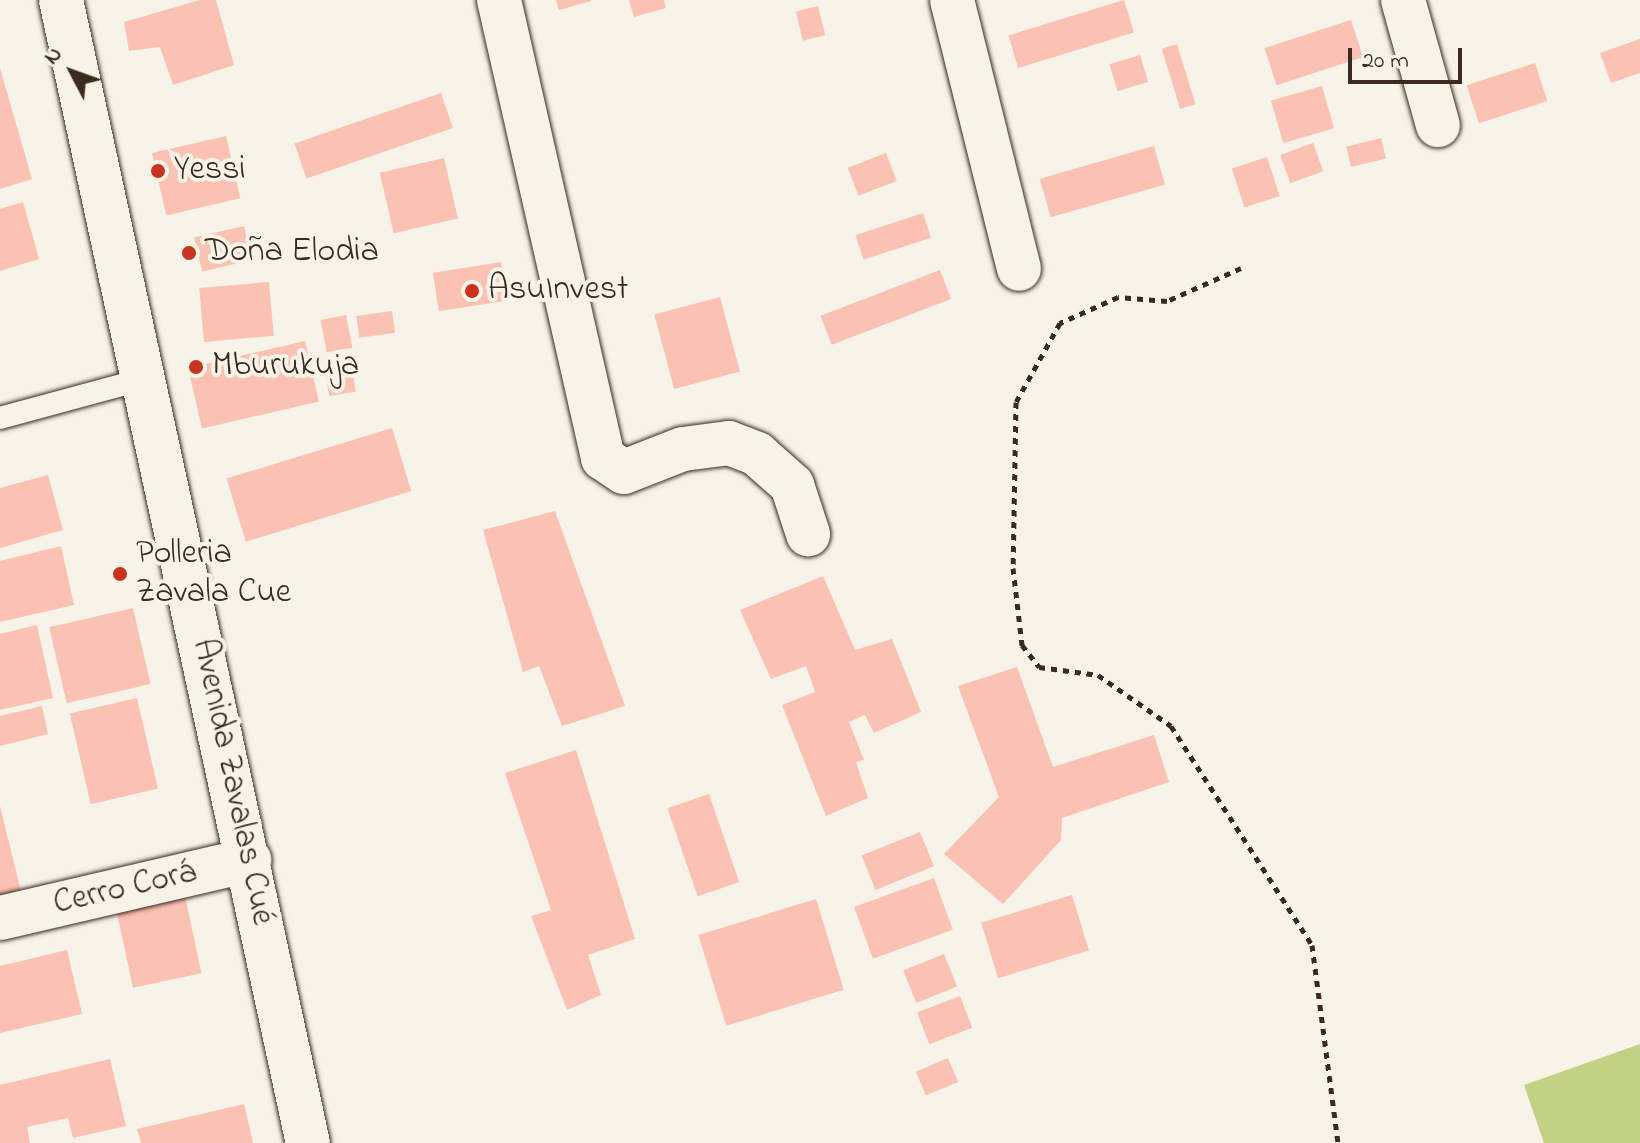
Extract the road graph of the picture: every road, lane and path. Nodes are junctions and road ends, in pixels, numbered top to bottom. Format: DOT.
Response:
graph roads {
  1 [pos="61,0"];
  2 [pos="499,0"];
  3 [pos="952,0"];
  4 [pos="1403,0"];
  5 [pos="1438,125"];
  6 [pos="1241,268"];
  7 [pos="1019,269"];
  8 [pos="144,379"];
  9 [pos="0,418"];
  10 [pos="808,534"];
  11 [pos="249,860"];
  12 [pos="0,918"];
  13 [pos="308,1143"];
  14 [pos="1338,1143"];
  1 -- 8 [label="street, Avenida Zavalas Cué"];
  2 -- 10 [label="street"];
  3 -- 7 [label="street"];
  4 -- 5 [label="street"];
  6 -- 14 [label="path"];
  8 -- 9 [label="lane"];
  8 -- 11 [label="street, Avenida Zavalas Cué"];
  11 -- 12 [label="street, Cerro Corá"];
  11 -- 13 [label="street, Avenida Zavalas Cué"];
}
